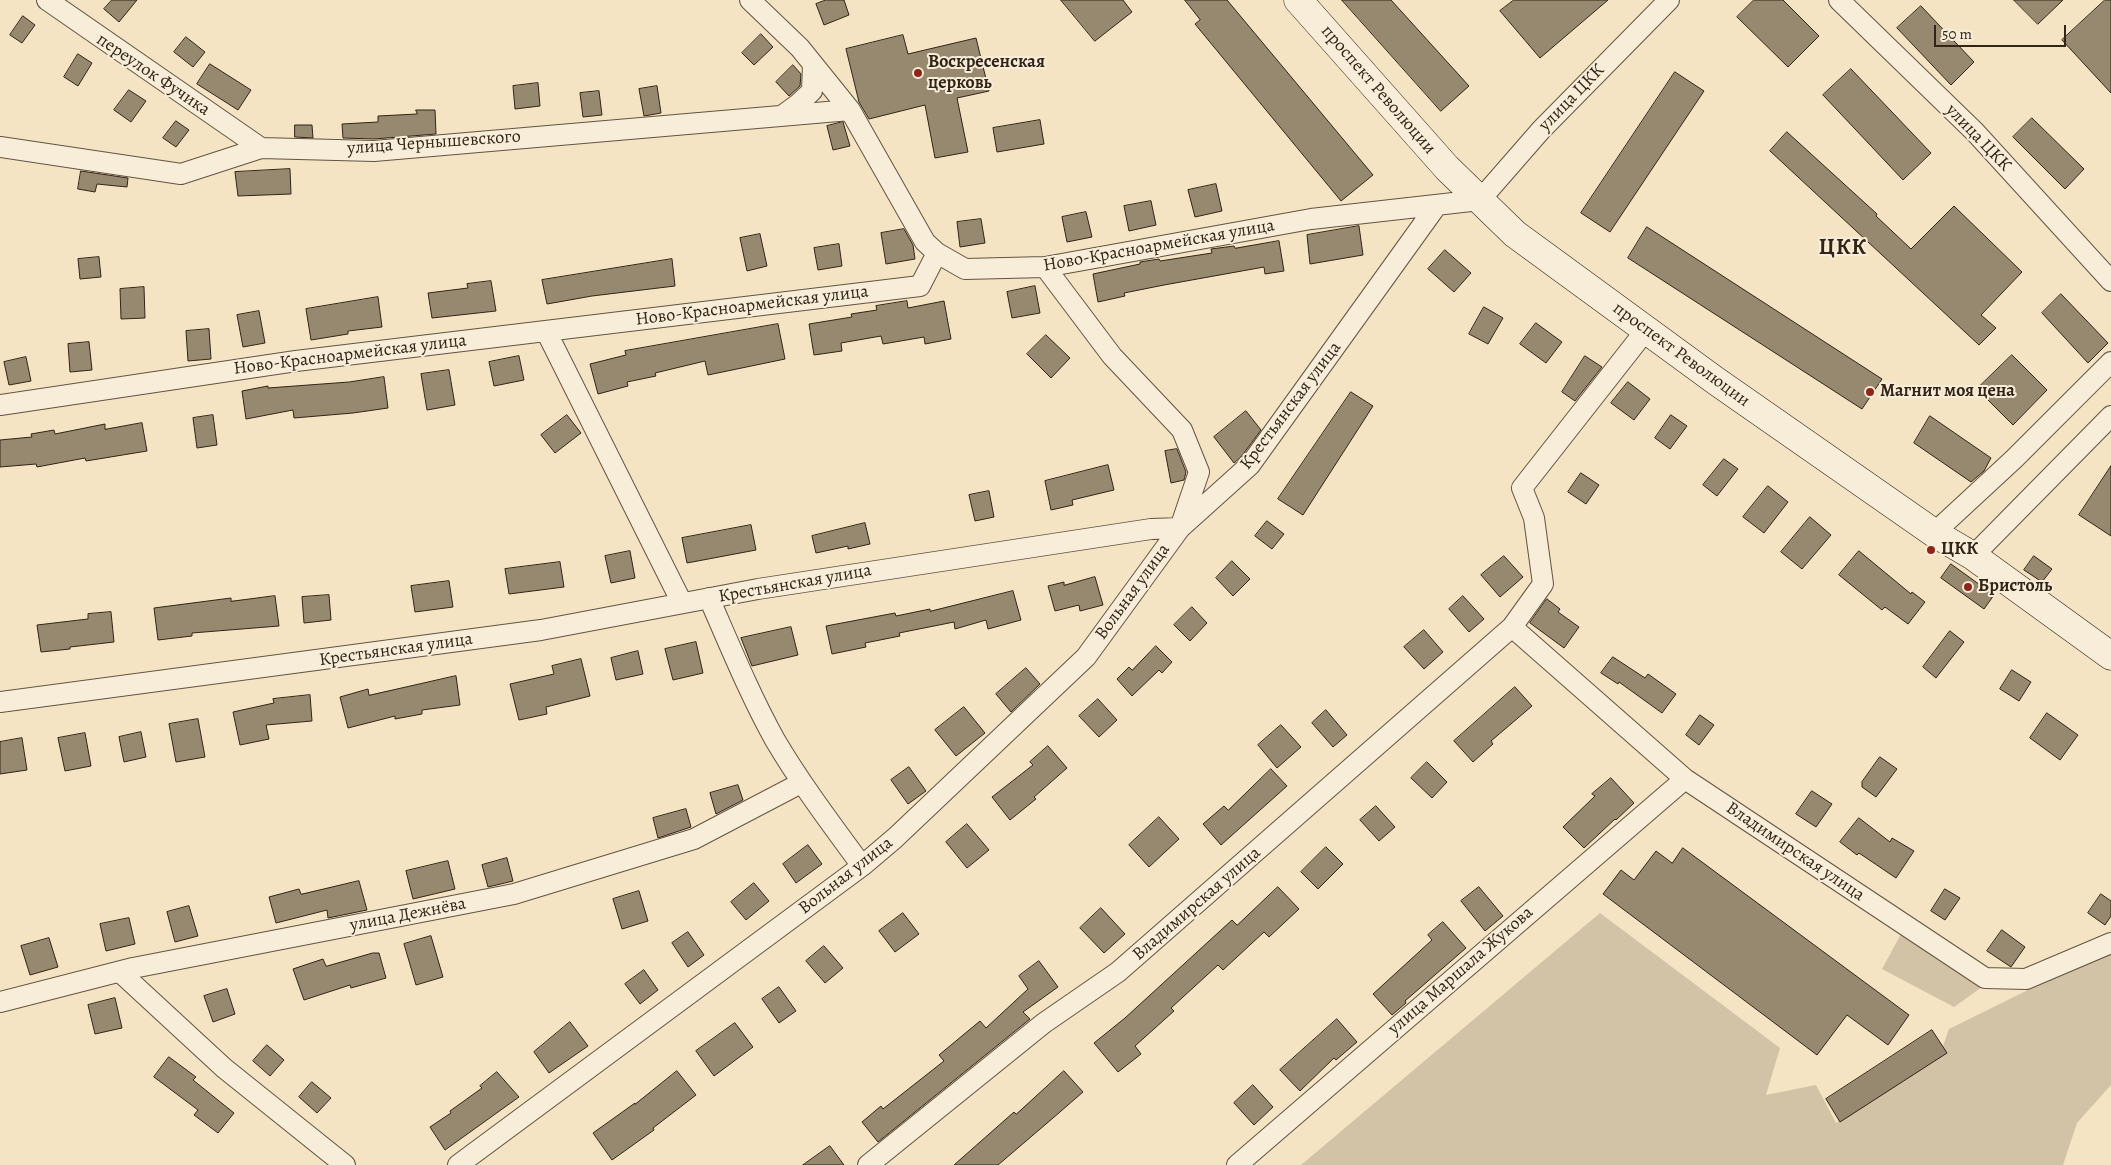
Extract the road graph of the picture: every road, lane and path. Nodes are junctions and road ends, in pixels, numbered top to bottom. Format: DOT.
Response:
graph roads {
  1 [pos="46,0"];
  2 [pos="750,0"];
  3 [pos="1298,0"];
  4 [pos="1669,0"];
  5 [pos="1839,0"];
  6 [pos="813,64"];
  7 [pos="850,110"];
  8 [pos="783,115"];
  9 [pos="0,147"];
  10 [pos="261,148"];
  11 [pos="1480,200"];
  12 [pos="1437,205"];
  13 [pos="937,253"];
  14 [pos="1045,267"];
  15 [pos="2111,281"];
  16 [pos="1646,330"];
  17 [pos="546,331"];
  18 [pos="2111,362"];
  19 [pos="0,405"];
  20 [pos="2111,416"];
  21 [pos="1180,528"];
  22 [pos="1934,533"];
  23 [pos="1973,556"];
  24 [pos="710,598"];
  25 [pos="682,603"];
  26 [pos="1512,627"];
  27 [pos="2111,656"];
  28 [pos="0,702"];
  29 [pos="1686,778"];
  30 [pos="801,783"];
  31 [pos="862,866"];
  32 [pos="2111,943"];
  33 [pos="120,972"];
  34 [pos="0,1002"];
  35 [pos="345,1165"];
  36 [pos="458,1165"];
  37 [pos="868,1165"];
  38 [pos="1237,1165"];
  1 -- 10 [label="street, переулок Фучика"];
  2 -- 6 [label="street"];
  3 -- 11 [label="street, проспект Революции"];
  4 -- 11 [label="street, улица ЦКК"];
  5 -- 15 [label="street, улица ЦКК"];
  6 -- 7 [label="street"];
  6 -- 8 [label="street"];
  7 -- 8 [label="street, улица Чернышевского"];
  7 -- 13 [label="street"];
  8 -- 10 [label="street, улица Чернышевского"];
  9 -- 10 [label="street, улица Чернышевского"];
  11 -- 12 [label="street, Ново-Красноармейская улица"];
  11 -- 16 [label="street, проспект Революции"];
  12 -- 14 [label="street, Ново-Красноармейская улица"];
  12 -- 21 [label="street, Крестьянская улица"];
  13 -- 14 [label="street, Ново-Красноармейская улица"];
  13 -- 17 [label="street, Ново-Красноармейская улица"];
  14 -- 21 [label="street"];
  16 -- 22 [label="street, проспект Революции"];
  16 -- 26 [label="street, Владимирская улица"];
  17 -- 19 [label="street, Ново-Красноармейская улица"];
  17 -- 25 [label="street"];
  18 -- 22 [label="street"];
  20 -- 23 [label="street"];
  21 -- 24 [label="street, Крестьянская улица"];
  21 -- 31 [label="street, Вольная улица"];
  22 -- 23 [label="street, проспект Революции"];
  23 -- 27 [label="street, проспект Революции"];
  24 -- 25 [label="street, Крестьянская улица"];
  24 -- 30 [label="street"];
  25 -- 28 [label="street, Крестьянская улица"];
  26 -- 29 [label="street, Владимирская улица"];
  26 -- 37 [label="street, Владимирская улица"];
  29 -- 32 [label="street, Владимирская улица"];
  29 -- 38 [label="street, улица Маршала Жукова"];
  30 -- 31 [label="street"];
  30 -- 33 [label="street, улица Дежнёва"];
  31 -- 36 [label="street, Вольная улица"];
  33 -- 34 [label="street, улица Дежнёва"];
  33 -- 35 [label="street"];
}
